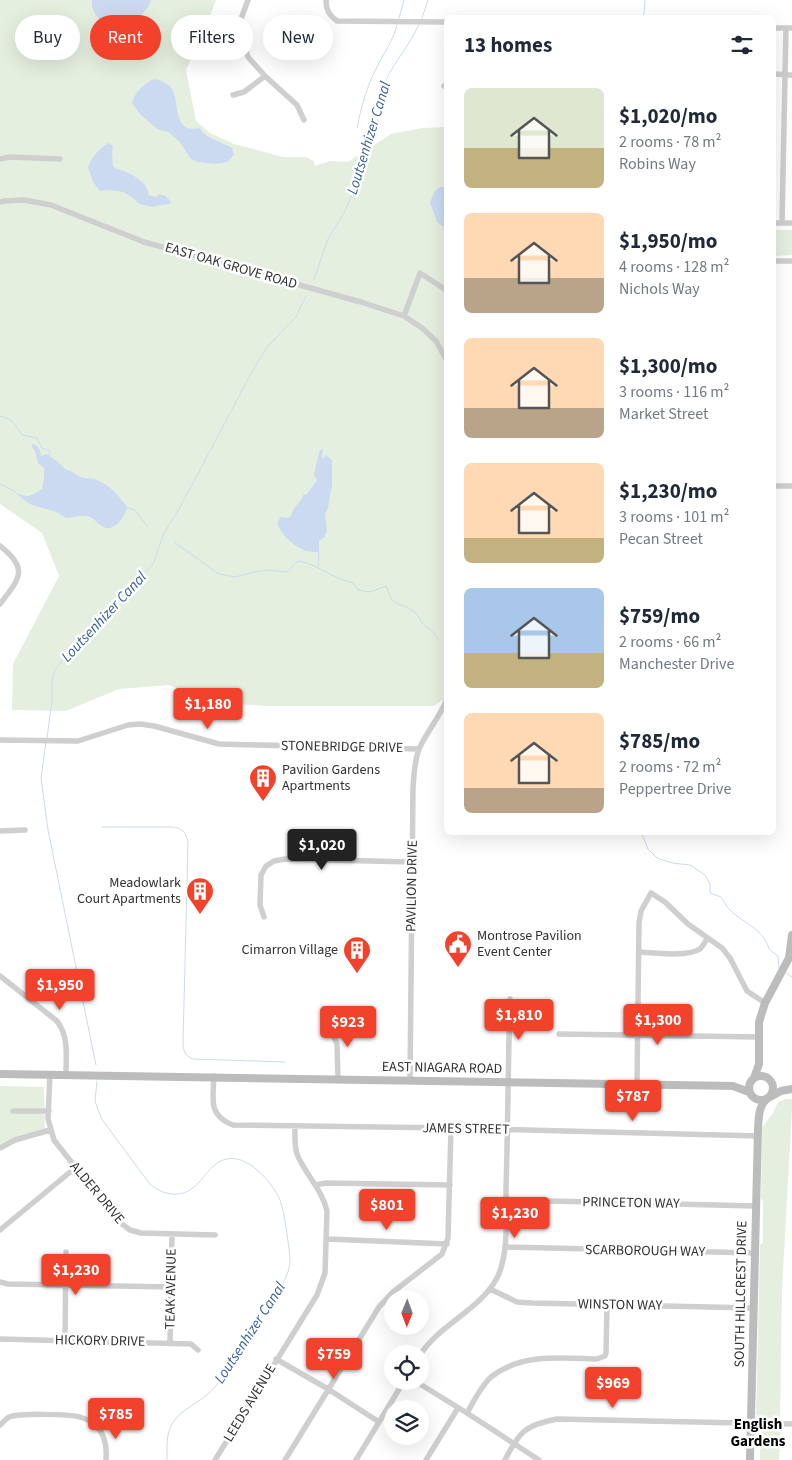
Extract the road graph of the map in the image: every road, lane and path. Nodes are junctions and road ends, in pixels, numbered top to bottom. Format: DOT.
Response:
graph roads {
  1 [pos="248,0"];
  2 [pos="326,0"];
  3 [pos="444,22"];
  4 [pos="776,28"];
  5 [pos="789,28"];
  6 [pos="776,74"];
  7 [pos="784,75"];
  8 [pos="792,75"];
  9 [pos="265,76"];
  10 [pos="233,95"];
  11 [pos="304,120"];
  12 [pos="784,149"];
  13 [pos="792,149"];
  14 [pos="0,159"];
  15 [pos="60,159"];
  16 [pos="0,202"];
  17 [pos="776,223"];
  18 [pos="782,223"];
  19 [pos="792,224"];
  20 [pos="776,261"];
  21 [pos="792,261"];
  22 [pos="444,289"];
  23 [pos="404,316"];
  24 [pos="444,355"];
  25 [pos="776,486"];
  26 [pos="792,486"];
  27 [pos="0,546"];
  28 [pos="0,604"];
  29 [pos="444,706"];
  30 [pos="0,740"];
  31 [pos="419,749"];
  32 [pos="25,830"];
  33 [pos="0,831"];
  34 [pos="413,862"];
  35 [pos="264,917"];
  36 [pos="792,935"];
  37 [pos="707,939"];
  38 [pos="639,952"];
  39 [pos="0,976"];
  40 [pos="510,999"];
  41 [pos="765,1003"];
  42 [pos="328,1024"];
  43 [pos="559,1034"];
  44 [pos="637,1036"];
  45 [pos="758,1037"];
  46 [pos="759,1058"];
  47 [pos="0,1074"];
  48 [pos="50,1074"];
  49 [pos="66,1074"];
  50 [pos="214,1076"];
  51 [pos="338,1079"];
  52 [pos="753,1079"];
  53 [pos="410,1080"];
  54 [pos="770,1080"];
  55 [pos="508,1082"];
  56 [pos="636,1084"];
  57 [pos="733,1086"];
  58 [pos="792,1088"];
  59 [pos="750,1094"];
  60 [pos="769,1098"];
  61 [pos="13,1111"];
  62 [pos="49,1111"];
  63 [pos="295,1126"];
  64 [pos="451,1128"];
  65 [pos="508,1129"];
  66 [pos="50,1130"];
  67 [pos="758,1132"];
  68 [pos="0,1148"];
  69 [pos="75,1168"];
  70 [pos="315,1185"];
  71 [pos="450,1185"];
  72 [pos="506,1200"];
  73 [pos="756,1206"];
  74 [pos="0,1230"];
  75 [pos="172,1234"];
  76 [pos="215,1235"];
  77 [pos="327,1239"];
  78 [pos="447,1244"];
  79 [pos="505,1247"];
  80 [pos="66,1252"];
  81 [pos="754,1253"];
  82 [pos="0,1282"];
  83 [pos="66,1285"];
  84 [pos="171,1287"];
  85 [pos="490,1289"];
  86 [pos="607,1305"];
  87 [pos="753,1308"];
  88 [pos="0,1339"];
  89 [pos="65,1340"];
  90 [pos="170,1343"];
  91 [pos="426,1345"];
  92 [pos="198,1350"];
  93 [pos="276,1359"];
  94 [pos="328,1389"];
  95 [pos="399,1390"];
  96 [pos="429,1390"];
  97 [pos="458,1408"];
  98 [pos="468,1413"];
  99 [pos="379,1422"];
  100 [pos="751,1422"];
  101 [pos="792,1424"];
  102 [pos="0,1425"];
  103 [pos="513,1444"];
  104 [pos="106,1460"];
  105 [pos="215,1460"];
  106 [pos="285,1460"];
  107 [pos="356,1460"];
  108 [pos="426,1460"];
  109 [pos="504,1460"];
  110 [pos="539,1460"];
  111 [pos="750,1460"];
  1 -- 9 [label="street"];
  2 -- 3 [label="street"];
  4 -- 5 [label="street"];
  5 -- 7 [label="street"];
  6 -- 7 [label="street"];
  7 -- 8 [label="street"];
  7 -- 12 [label="street"];
  9 -- 10 [label="street"];
  9 -- 11 [label="street"];
  12 -- 13 [label="street"];
  12 -- 18 [label="street"];
  14 -- 15 [label="street"];
  16 -- 23 [label="street, EAST OAK GROVE ROAD"];
  17 -- 18 [label="street"];
  18 -- 19 [label="street"];
  20 -- 21 [label="street"];
  22 -- 23 [label="street"];
  23 -- 24 [label="street, EAST OAK GROVE ROAD"];
  25 -- 26 [label="street"];
  27 -- 28 [label="street"];
  29 -- 31 [label="street, PAVILION DRIVE"];
  30 -- 31 [label="street, STONEBRIDGE DRIVE"];
  31 -- 34 [label="street, PAVILION DRIVE"];
  32 -- 33 [label="street"];
  34 -- 35 [label="street"];
  34 -- 53 [label="street, PAVILION DRIVE"];
  36 -- 41 [label="street"];
  37 -- 38 [label="street"];
  37 -- 38 [label="street"];
  37 -- 41 [label="street"];
  38 -- 44 [label="street"];
  39 -- 49 [label="street"];
  40 -- 55 [label="street"];
  41 -- 45 [label="street"];
  42 -- 51 [label="street"];
  43 -- 44 [label="street"];
  44 -- 45 [label="street"];
  44 -- 56 [label="street"];
  45 -- 46 [label="street"];
  46 -- 52 [label="street"];
  46 -- 54 [label="street"];
  47 -- 48 [label="street, EAST NIAGARA ROAD"];
  48 -- 49 [label="street, EAST NIAGARA ROAD"];
  48 -- 62 [label="street, ALDER DRIVE"];
  49 -- 50 [label="street, EAST NIAGARA ROAD"];
  50 -- 51 [label="street, EAST NIAGARA ROAD"];
  50 -- 63 [label="street, JAMES STREET"];
  51 -- 53 [label="street, EAST NIAGARA ROAD"];
  52 -- 54 [label="street"];
  52 -- 57 [label="street, EAST NIAGARA ROAD"];
  52 -- 59 [label="street"];
  53 -- 55 [label="street, EAST NIAGARA ROAD"];
  54 -- 58 [label="street"];
  54 -- 60 [label="street"];
  55 -- 56 [label="street, EAST NIAGARA ROAD"];
  55 -- 65 [label="street"];
  56 -- 57 [label="street, EAST NIAGARA ROAD"];
  57 -- 59 [label="street, EAST NIAGARA ROAD"];
  58 -- 60 [label="street"];
  59 -- 60 [label="street"];
  59 -- 67 [label="street, SOUTH HILLCREST DRIVE"];
  60 -- 67 [label="street, SOUTH HILLCREST DRIVE"];
  61 -- 62 [label="street"];
  62 -- 66 [label="street, ALDER DRIVE"];
  63 -- 64 [label="street, JAMES STREET"];
  63 -- 70 [label="street, LEEDS AVENUE"];
  64 -- 65 [label="street, JAMES STREET"];
  64 -- 71 [label="street"];
  65 -- 67 [label="street, JAMES STREET"];
  65 -- 72 [label="street"];
  66 -- 68 [label="street"];
  66 -- 69 [label="street, ALDER DRIVE"];
  67 -- 73 [label="street, SOUTH HILLCREST DRIVE"];
  69 -- 74 [label="street"];
  69 -- 75 [label="street, ALDER DRIVE"];
  70 -- 71 [label="street"];
  70 -- 77 [label="street, LEEDS AVENUE"];
  71 -- 78 [label="street"];
  72 -- 73 [label="street, PRINCETON WAY"];
  72 -- 79 [label="street"];
  73 -- 81 [label="street, SOUTH HILLCREST DRIVE"];
  75 -- 76 [label="street, ALDER DRIVE"];
  75 -- 84 [label="street, TEAK AVENUE"];
  77 -- 78 [label="street"];
  77 -- 93 [label="street, LEEDS AVENUE"];
  78 -- 94 [label="street"];
  79 -- 81 [label="street, SCARBOROUGH WAY"];
  79 -- 85 [label="street"];
  80 -- 83 [label="street"];
  81 -- 87 [label="street, SOUTH HILLCREST DRIVE"];
  82 -- 83 [label="street"];
  83 -- 84 [label="street"];
  83 -- 89 [label="street"];
  84 -- 90 [label="street, TEAK AVENUE"];
  85 -- 86 [label="street, WINSTON WAY"];
  85 -- 91 [label="street"];
  86 -- 87 [label="street, WINSTON WAY"];
  86 -- 98 [label="street"];
  87 -- 100 [label="street, SOUTH HILLCREST DRIVE"];
  88 -- 89 [label="street, HICKORY DRIVE"];
  89 -- 90 [label="street, HICKORY DRIVE"];
  90 -- 92 [label="street, HICKORY DRIVE"];
  93 -- 94 [label="street"];
  93 -- 105 [label="street, LEEDS AVENUE"];
  94 -- 99 [label="street"];
  94 -- 106 [label="street"];
  95 -- 99 [label="street"];
  96 -- 97 [label="street"];
  97 -- 98 [label="street"];
  97 -- 108 [label="street"];
  98 -- 103 [label="street"];
  99 -- 107 [label="street"];
  100 -- 101 [label="street"];
  100 -- 103 [label="street"];
  100 -- 111 [label="street, SOUTH HILLCREST DRIVE"];
  102 -- 104 [label="street"];
  103 -- 109 [label="street"];
  103 -- 110 [label="street"];
}
